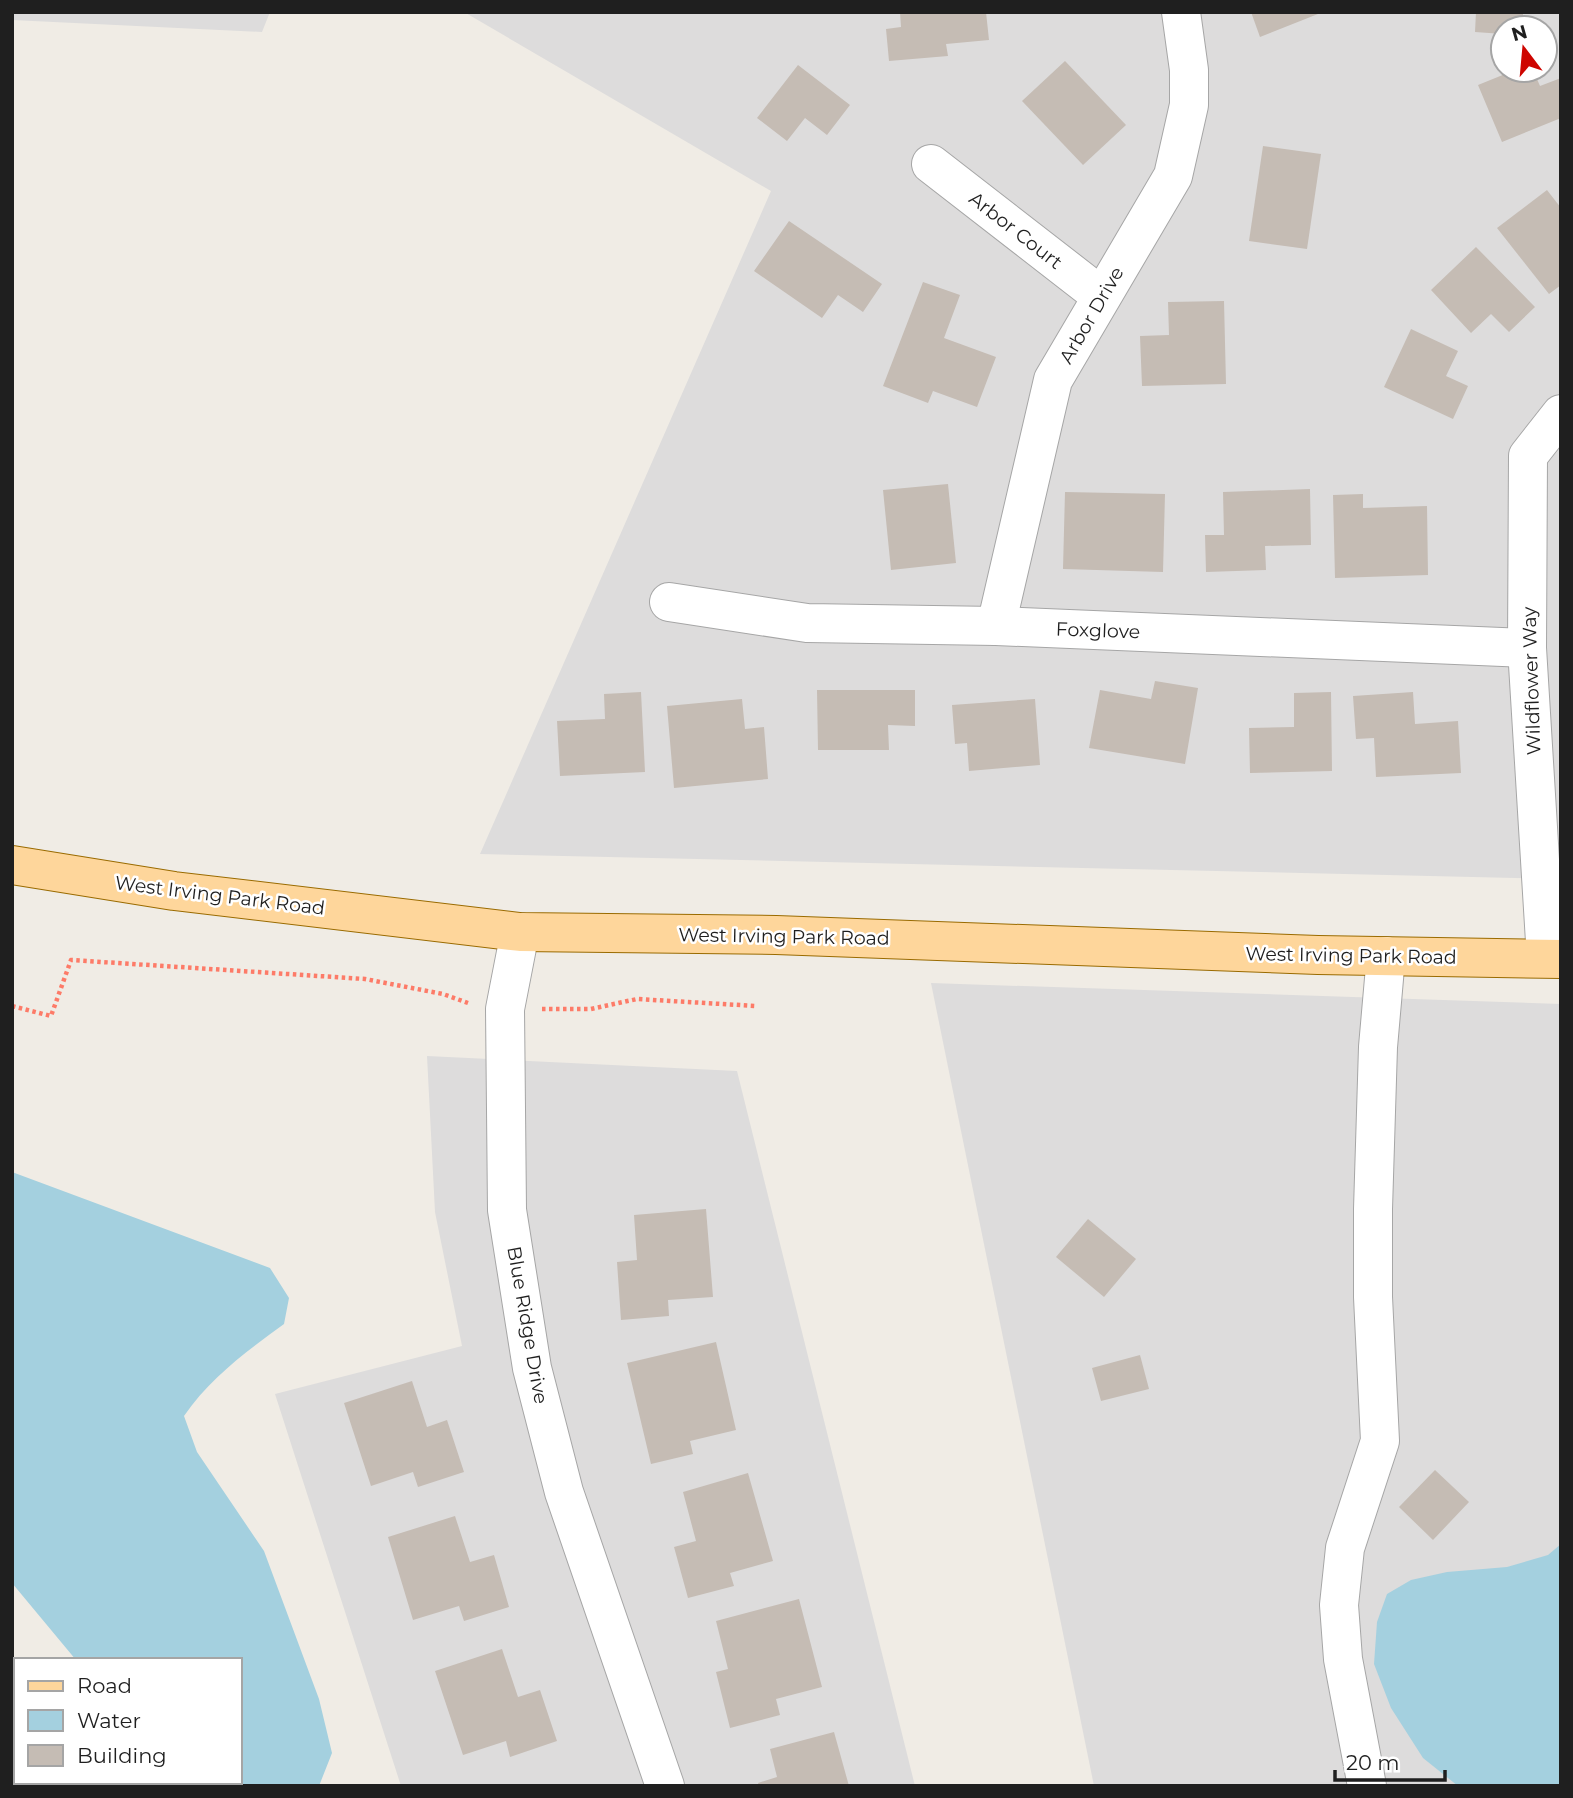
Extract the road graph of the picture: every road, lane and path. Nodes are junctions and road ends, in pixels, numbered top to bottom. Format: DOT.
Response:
graph roads {
  1 [pos="1181,12"];
  2 [pos="931,164"];
  3 [pos="1101,296"];
  4 [pos="1561,414"];
  5 [pos="670,602"];
  6 [pos="996,626"];
  7 [pos="1527,648"];
  8 [pos="12,865"];
  9 [pos="520,932"];
  10 [pos="1386,956"];
  11 [pos="1553,958"];
  12 [pos="12,1006"];
  13 [pos="756,1006"];
  14 [pos="505,1009"];
  15 [pos="665,1786"];
  16 [pos="1367,1786"];
  1 -- 3 [label="street, Arbor Drive"];
  2 -- 3 [label="street, Arbor Court"];
  3 -- 6 [label="street, Arbor Drive"];
  4 -- 7 [label="street, Wildflower Way"];
  5 -- 6 [label="street, Foxglove"];
  6 -- 7 [label="street, Foxglove"];
  7 -- 11 [label="street, Wildflower Way"];
  8 -- 9 [label="main road, West Irving Park Road"];
  9 -- 10 [label="main road, West Irving Park Road"];
  9 -- 14 [label="street, Blue Ridge Drive"];
  10 -- 11 [label="main road, West Irving Park Road"];
  10 -- 16 [label="street"];
  12 -- 14 [label="path"];
  13 -- 14 [label="path"];
  14 -- 15 [label="street, Blue Ridge Drive"];
}
